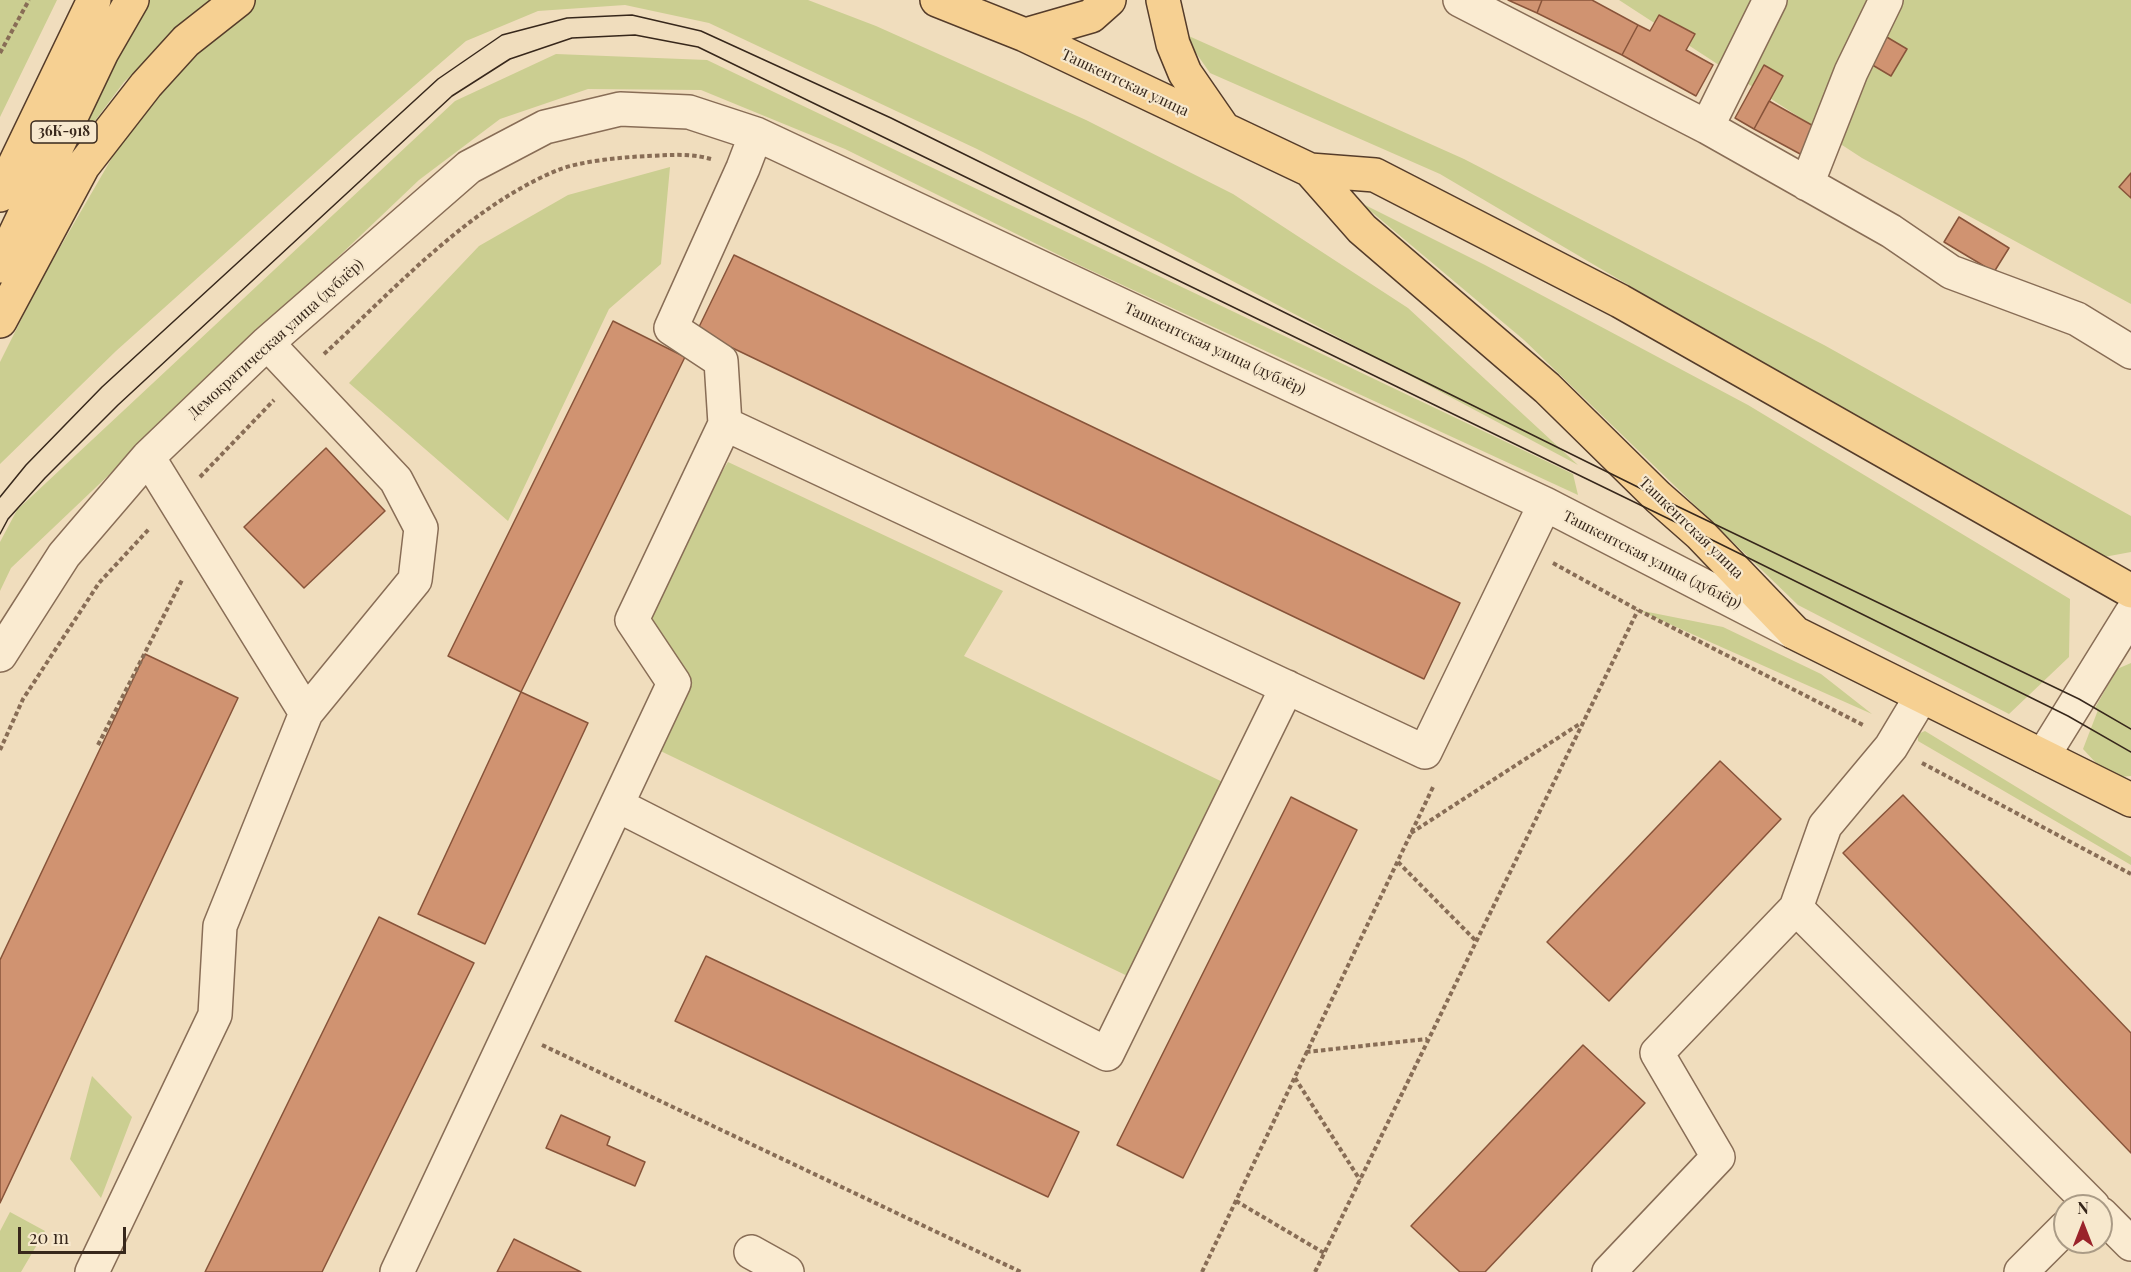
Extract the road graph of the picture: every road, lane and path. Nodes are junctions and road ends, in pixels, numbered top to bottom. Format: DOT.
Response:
graph roads {
  1 [pos="29,0"];
  2 [pos="94,0"];
  3 [pos="132,0"];
  4 [pos="238,0"];
  5 [pos="937,0"];
  6 [pos="1109,0"];
  7 [pos="1163,0"];
  8 [pos="1460,0"];
  9 [pos="1770,0"];
  10 [pos="1886,0"];
  11 [pos="1025,35"];
  12 [pos="0,53"];
  13 [pos="620,109"];
  14 [pos="1707,127"];
  15 [pos="1224,130"];
  16 [pos="756,134"];
  17 [pos="743,168"];
  18 [pos="1310,171"];
  19 [pos="1807,184"];
  20 [pos="0,195"];
  21 [pos="0,266"];
  22 [pos="0,321"];
  23 [pos="267,343"];
  24 [pos="2131,352"];
  25 [pos="299,378"];
  26 [pos="725,424"];
  27 [pos="148,457"];
  28 [pos="176,502"];
  29 [pos="1538,518"];
  30 [pos="183,577"];
  31 [pos="2131,591"];
  32 [pos="1638,610"];
  33 [pos="2131,614"];
  34 [pos="1795,633"];
  35 [pos="0,655"];
  36 [pos="1287,687"];
  37 [pos="1922,697"];
  38 [pos="306,713"];
  39 [pos="1582,723"];
  40 [pos="98,745"];
  41 [pos="1891,747"];
  42 [pos="0,750"];
  43 [pos="2043,756"];
  44 [pos="1435,783"];
  45 [pos="2131,800"];
  46 [pos="617,805"];
  47 [pos="1411,834"];
  48 [pos="1398,861"];
  49 [pos="2131,874"];
  50 [pos="1796,908"];
  51 [pos="1476,941"];
  52 [pos="511,1031"];
  53 [pos="1428,1039"];
  54 [pos="1306,1052"];
  55 [pos="1294,1078"];
  56 [pos="1360,1180"];
  57 [pos="2080,1194"];
  58 [pos="1236,1201"];
  59 [pos="2113,1226"];
  60 [pos="2053,1240"];
  61 [pos="2131,1244"];
  62 [pos="751,1252"];
  63 [pos="1324,1253"];
  64 [pos="92,1272"];
  65 [pos="398,1272"];
  66 [pos="787,1272"];
  67 [pos="1021,1272"];
  68 [pos="1202,1272"];
  69 [pos="1315,1272"];
  70 [pos="1609,1272"];
  71 [pos="2021,1272"];
  1 -- 12 [label="path"];
  2 -- 20 [label="main road, 36К-918"];
  3 -- 21 [label="main road, 36К-918"];
  4 -- 22 [label="main road"];
  5 -- 11 [label="main road, Ташкентская улица"];
  6 -- 11 [label="main road"];
  7 -- 15 [label="main road"];
  8 -- 14 [label="street"];
  9 -- 14 [label="street"];
  10 -- 19 [label="street"];
  11 -- 15 [label="main road, Ташкентская улица"];
  13 -- 16 [label="street, Ташкентская улица (дублёр)"];
  13 -- 23 [label="street, Демократическая улица (дублёр)"];
  14 -- 19 [label="street"];
  15 -- 18 [label="main road, Ташкентская улица"];
  16 -- 17 [label="street"];
  16 -- 29 [label="street, Ташкентская улица (дублёр)"];
  17 -- 25 [label="path"];
  17 -- 26 [label="street"];
  18 -- 31 [label="main road, Ташкентская улица"];
  18 -- 34 [label="main road, Ташкентская улица"];
  19 -- 24 [label="street"];
  23 -- 25 [label="street"];
  23 -- 27 [label="street, Демократическая улица (дублёр)"];
  25 -- 28 [label="path"];
  25 -- 38 [label="street"];
  26 -- 36 [label="street"];
  26 -- 46 [label="street"];
  27 -- 28 [label="street"];
  27 -- 35 [label="street, Демократическая улица (дублёр)"];
  28 -- 38 [label="street"];
  28 -- 42 [label="path"];
  29 -- 32 [label="path"];
  29 -- 34 [label="street, Ташкентская улица (дублёр)"];
  29 -- 36 [label="street"];
  30 -- 40 [label="path"];
  32 -- 39 [label="path"];
  32 -- 41 [label="path"];
  33 -- 43 [label="street"];
  34 -- 37 [label="main road, Ташкентская улица"];
  36 -- 46 [label="street"];
  37 -- 41 [label="street"];
  37 -- 43 [label="main road, Ташкентская улица"];
  38 -- 64 [label="street"];
  39 -- 47 [label="path"];
  39 -- 51 [label="path"];
  41 -- 49 [label="path"];
  41 -- 50 [label="street"];
  43 -- 45 [label="main road, Ташкентская улица"];
  44 -- 47 [label="path"];
  46 -- 52 [label="street"];
  47 -- 48 [label="path"];
  48 -- 51 [label="path"];
  48 -- 54 [label="path"];
  50 -- 57 [label="street"];
  50 -- 70 [label="street"];
  51 -- 53 [label="path"];
  52 -- 65 [label="street"];
  52 -- 67 [label="path"];
  53 -- 54 [label="path"];
  53 -- 56 [label="path"];
  54 -- 55 [label="path"];
  55 -- 56 [label="path"];
  55 -- 58 [label="path"];
  56 -- 63 [label="path"];
  58 -- 63 [label="path"];
  58 -- 68 [label="path"];
  59 -- 61 [label="street"];
  60 -- 71 [label="street"];
  62 -- 66 [label="street"];
  63 -- 69 [label="path"];
}
